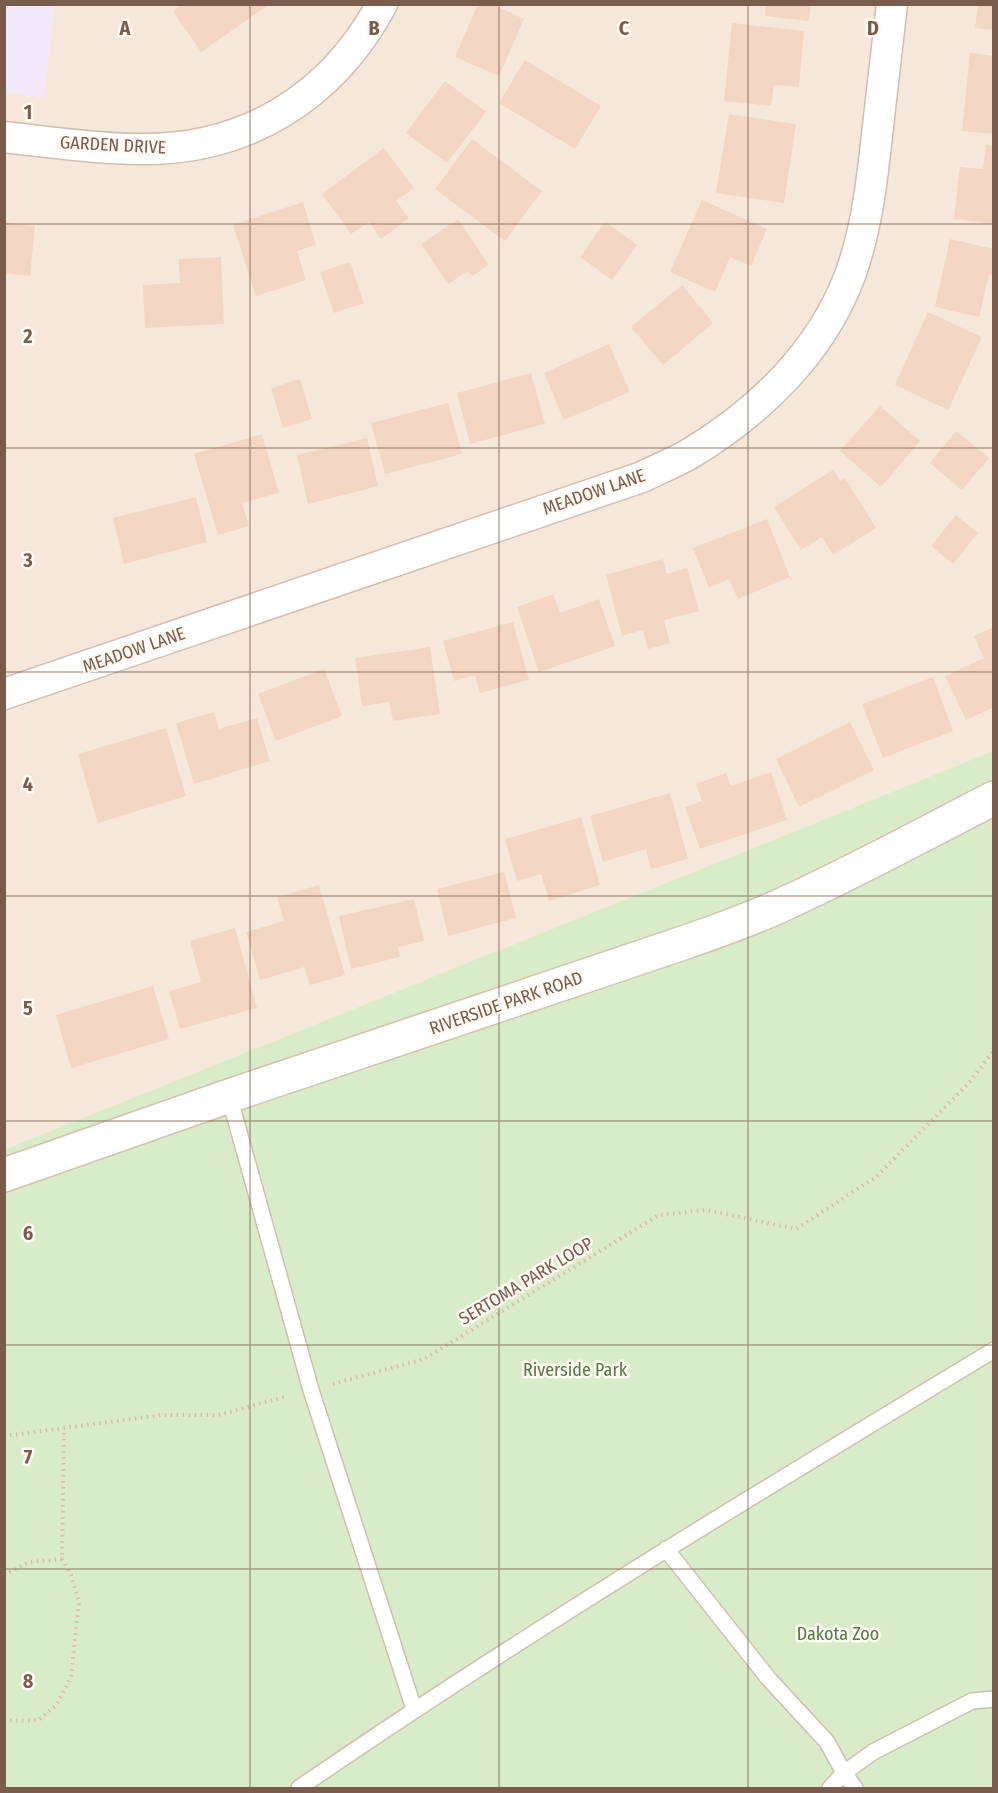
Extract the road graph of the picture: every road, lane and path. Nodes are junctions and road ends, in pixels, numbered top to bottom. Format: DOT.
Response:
graph roads {
  1 [pos="382,4"];
  2 [pos="892,4"];
  3 [pos="4,137"];
  4 [pos="4,694"];
  5 [pos="993,798"];
  6 [pos="993,1050"];
  7 [pos="229,1096"];
  8 [pos="4,1175"];
  9 [pos="993,1350"];
  10 [pos="311,1390"];
  11 [pos="64,1428"];
  12 [pos="4,1436"];
  13 [pos="666,1549"];
  14 [pos="62,1559"];
  15 [pos="4,1575"];
  16 [pos="993,1699"];
  17 [pos="414,1709"];
  18 [pos="4,1721"];
  19 [pos="844,1773"];
  20 [pos="299,1788"];
  21 [pos="830,1788"];
  22 [pos="855,1788"];
  1 -- 3 [label="street, GARDEN DRIVE"];
  2 -- 4 [label="street, MEADOW LANE"];
  5 -- 7 [label="main road, RIVERSIDE PARK ROAD"];
  6 -- 10 [label="path, SERTOMA PARK LOOP"];
  7 -- 8 [label="main road, RIVERSIDE PARK ROAD"];
  7 -- 10 [label="lane"];
  9 -- 13 [label="lane"];
  10 -- 11 [label="path, SERTOMA PARK LOOP"];
  10 -- 17 [label="lane"];
  11 -- 12 [label="path, SERTOMA PARK LOOP"];
  11 -- 14 [label="path"];
  13 -- 17 [label="lane"];
  13 -- 19 [label="lane"];
  14 -- 15 [label="path"];
  14 -- 18 [label="path"];
  16 -- 19 [label="lane"];
  17 -- 20 [label="lane"];
  19 -- 21 [label="lane"];
  19 -- 22 [label="lane"];
}
